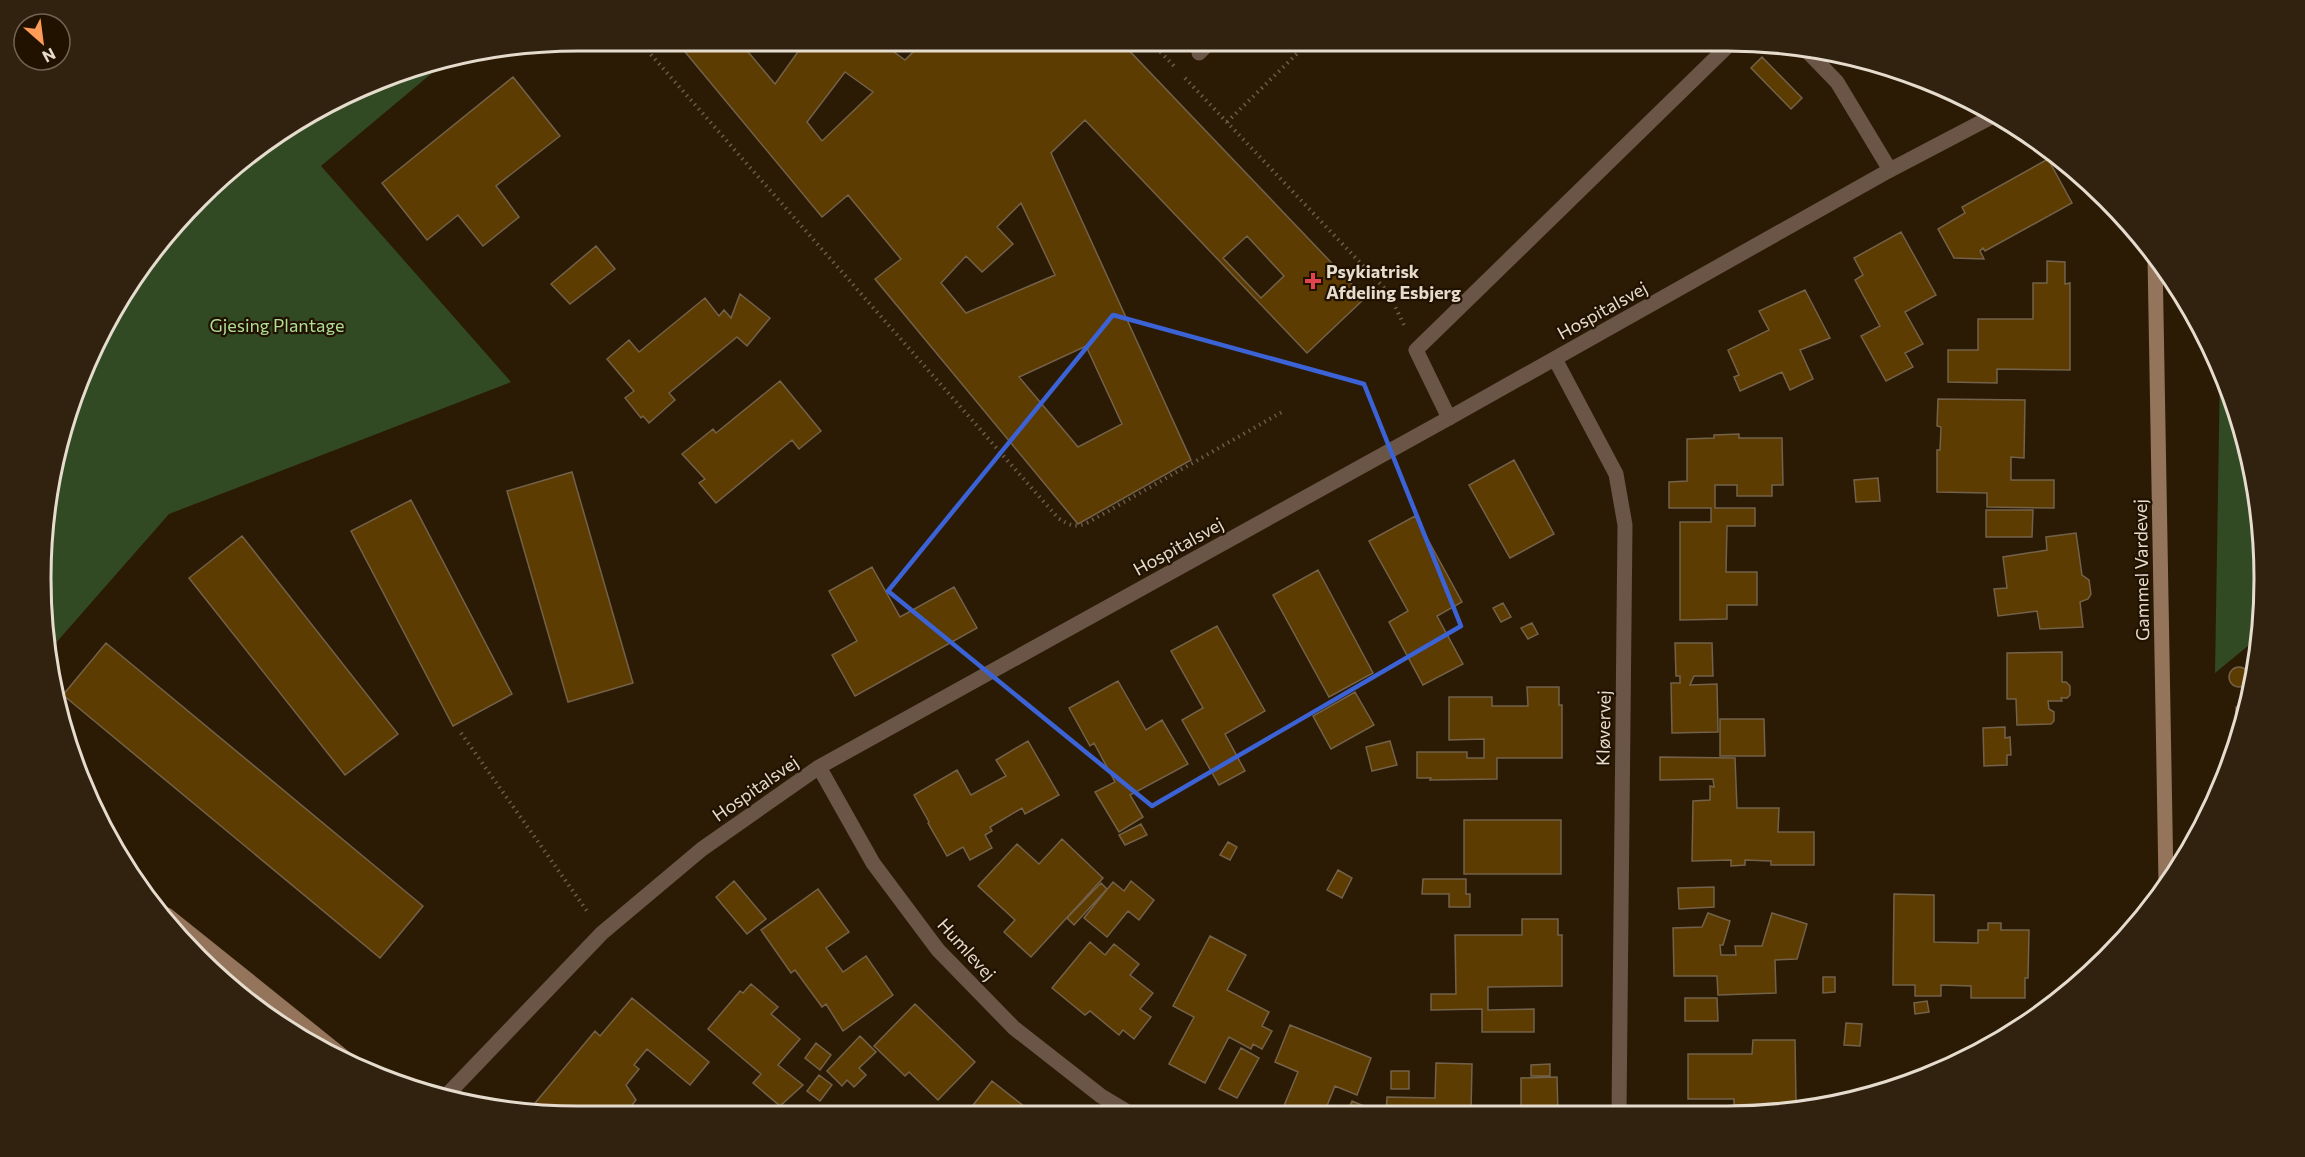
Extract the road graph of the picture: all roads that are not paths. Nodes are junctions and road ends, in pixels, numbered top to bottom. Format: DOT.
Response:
graph roads {
  1 [pos="1723,51"];
  2 [pos="1815,59"];
  3 [pos="1986,120"];
  4 [pos="1890,170"];
  5 [pos="2155,271"];
  6 [pos="1555,359"];
  7 [pos="1449,418"];
  8 [pos="819,767"];
  9 [pos="2166,871"];
  10 [pos="186,931"];
  11 [pos="320,1038"];
  12 [pos="451,1090"];
  13 [pos="1118,1106"];
  14 [pos="1619,1106"];
  1 -- 7 [label="street"];
  2 -- 4 [label="street"];
  3 -- 4 [label="street, Hospitalsvej"];
  4 -- 6 [label="street, Hospitalsvej"];
  5 -- 9 [label="street, Gammel Vardevej"];
  6 -- 7 [label="street, Hospitalsvej"];
  6 -- 14 [label="street, Kløvervej"];
  7 -- 8 [label="street, Hospitalsvej"];
  8 -- 12 [label="street, Hospitalsvej"];
  8 -- 13 [label="street, Humlevej"];
  10 -- 11 [label="street"];
}
